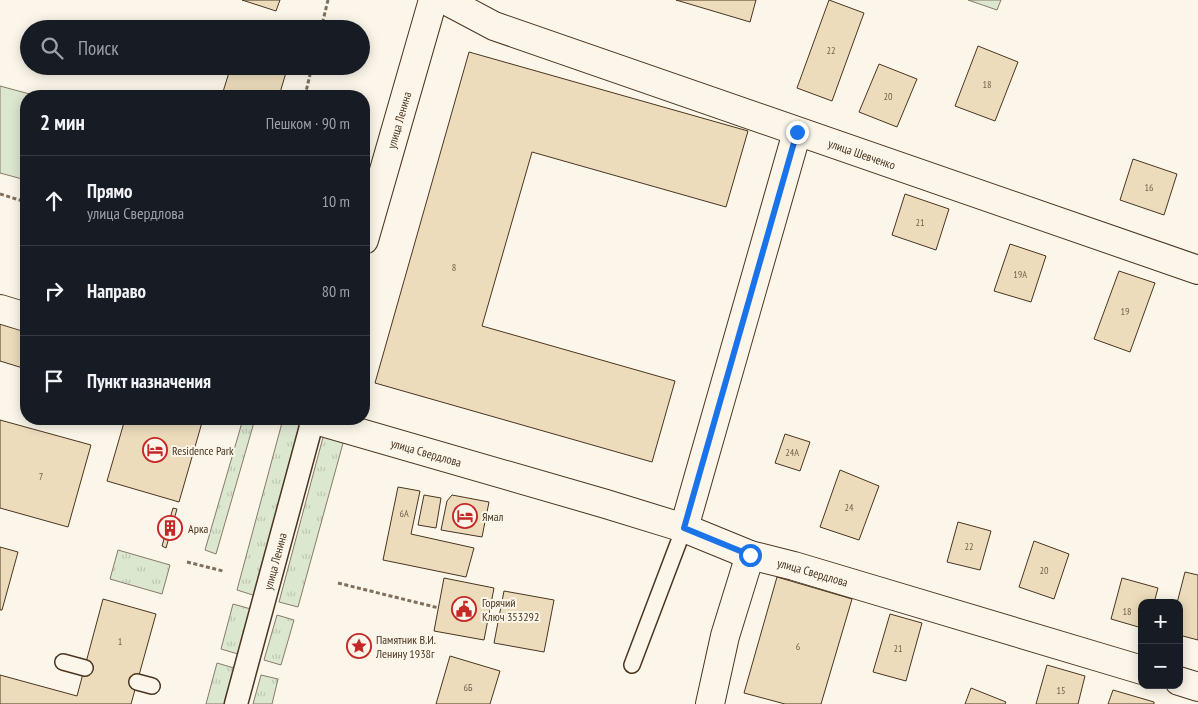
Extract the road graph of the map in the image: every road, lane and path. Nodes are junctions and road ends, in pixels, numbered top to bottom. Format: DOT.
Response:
graph roads {
  1 [pos="328,0"];
  2 [pos="433,0"];
  3 [pos="445,0"];
  4 [pos="323,20"];
  5 [pos="310,75"];
  6 [pos="306,90"];
  7 [pos="797,132"];
  8 [pos="0,194"];
  9 [pos="20,200"];
  10 [pos="370,219"];
  11 [pos="1198,270"];
  12 [pos="0,309"];
  13 [pos="20,315"];
  14 [pos="311,425"];
  15 [pos="334,425"];
  16 [pos="684,528"];
  17 [pos="750,555"];
  18 [pos="187,562"];
  19 [pos="223,571"];
  20 [pos="338,583"];
  21 [pos="439,608"];
  22 [pos="63,662"];
  23 [pos="632,665"];
  24 [pos="84,668"];
  25 [pos="1138,669"];
  26 [pos="1183,682"];
  27 [pos="1198,687"];
  28 [pos="236,704"];
  29 [pos="710,704"];
  1 -- 4 [label="path"];
  2 -- 10 [label="street, улица Ленина"];
  3 -- 7 [label="street, улица Шевченко"];
  5 -- 6 [label="path"];
  7 -- 11 [label="street, улица Шевченко"];
  7 -- 16 [label="street"];
  8 -- 9 [label="path"];
  12 -- 13 [label="street"];
  14 -- 28 [label="street, улица Ленина"];
  15 -- 16 [label="street, улица Свердлова"];
  16 -- 17 [label="street, улица Свердлова"];
  16 -- 23 [label="lane"];
  17 -- 25 [label="street, улица Свердлова"];
  17 -- 29 [label="street"];
  18 -- 19 [label="path"];
  20 -- 21 [label="path"];
  22 -- 24 [label="lane"];
  26 -- 27 [label="street"];
}
